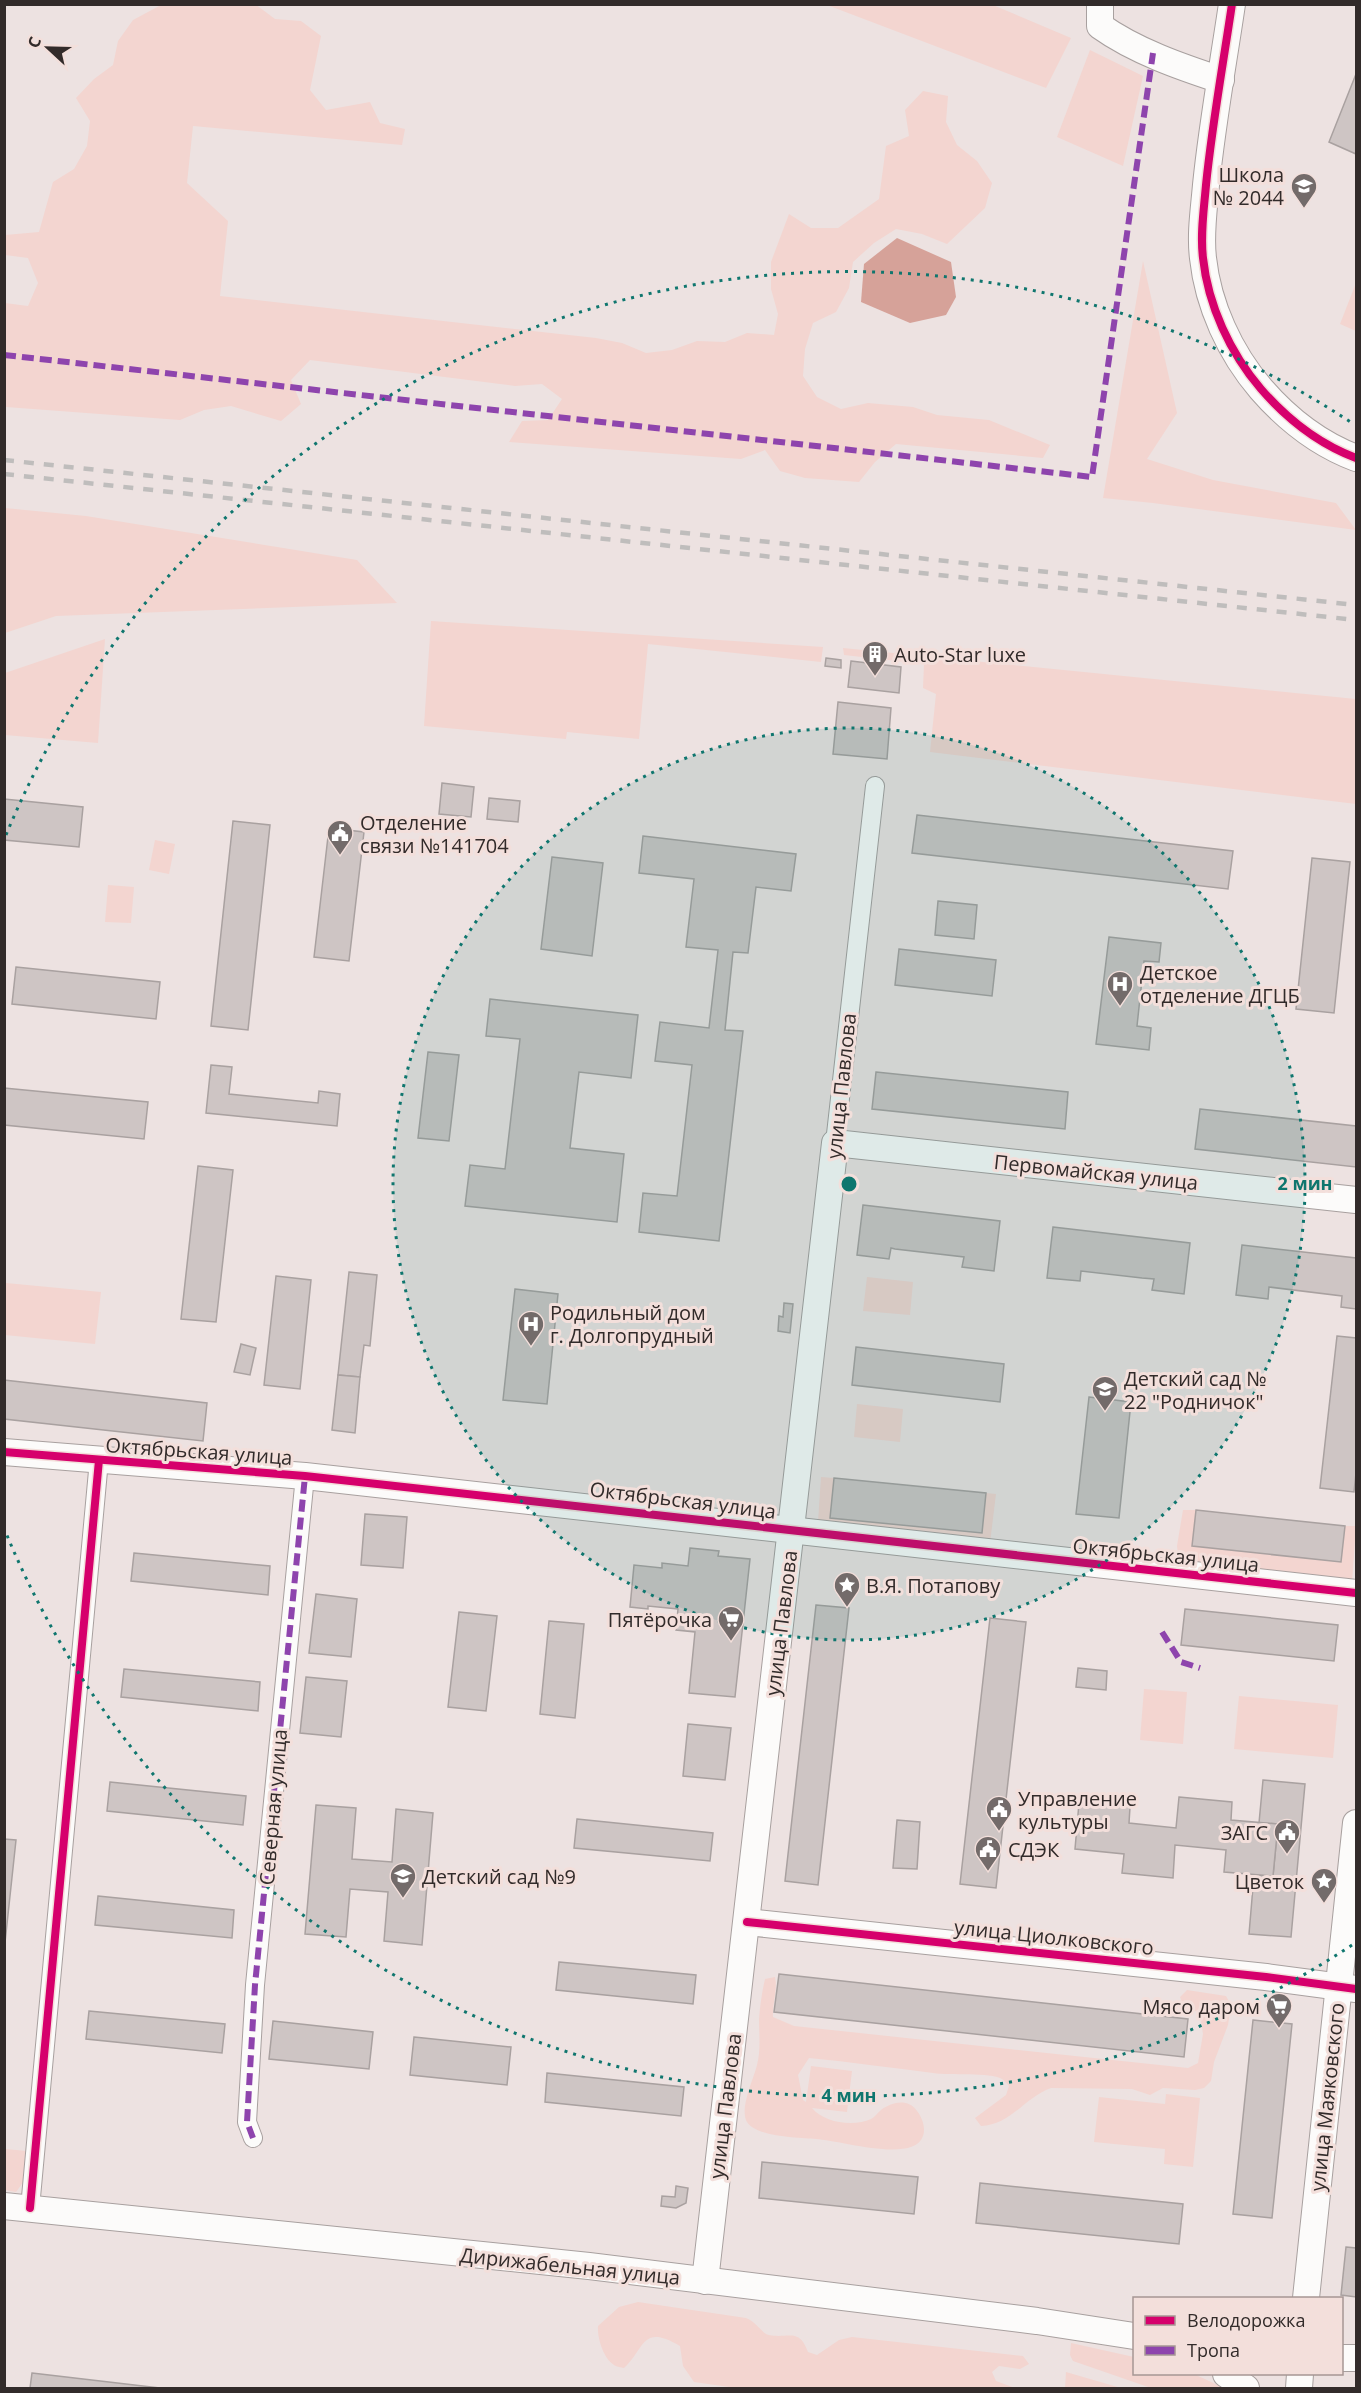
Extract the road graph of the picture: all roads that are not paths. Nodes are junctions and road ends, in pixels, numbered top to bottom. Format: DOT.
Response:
graph roads {
  1 [pos="1232,4"];
  2 [pos="1100,15"];
  3 [pos="1221,80"];
  4 [pos="1356,458"];
  5 [pos="875,786"];
  6 [pos="835,1143"];
  7 [pos="1356,1200"];
  8 [pos="4,1452"];
  9 [pos="99,1460"];
  10 [pos="305,1476"];
  11 [pos="792,1529"];
  12 [pos="1356,1593"];
  13 [pos="1356,1823"];
  14 [pos="747,1922"];
  15 [pos="1348,1988"];
  16 [pos="253,2138"];
  17 [pos="4,2206"];
  18 [pos="30,2208"];
  19 [pos="705,2281"];
  20 [pos="1306,2297"];
  21 [pos="1133,2336"];
  22 [pos="1229,2375"];
  23 [pos="1246,2388"];
  1 -- 3 [label="street"];
  2 -- 3 [label="street"];
  3 -- 4 [label="street"];
  5 -- 6 [label="street, улица Павлова"];
  6 -- 7 [label="street, Первомайская улица"];
  6 -- 11 [label="street, улица Павлова"];
  8 -- 9 [label="street, Октябрьская улица"];
  9 -- 10 [label="street, Октябрьская улица"];
  9 -- 18 [label="street"];
  10 -- 11 [label="street, Октябрьская улица"];
  10 -- 16 [label="street, Северная улица"];
  11 -- 12 [label="street, Октябрьская улица"];
  11 -- 14 [label="street, улица Павлова"];
  13 -- 15 [label="street, улица Маяковского"];
  14 -- 15 [label="street, улица Циолковского"];
  14 -- 19 [label="street, улица Павлова"];
  15 -- 20 [label="street, улица Маяковского"];
  17 -- 18 [label="street, Дирижабельная улица"];
  18 -- 19 [label="street, Дирижабельная улица"];
  19 -- 21 [label="street, Дирижабельная улица"];
  22 -- 23 [label="street"];
}
